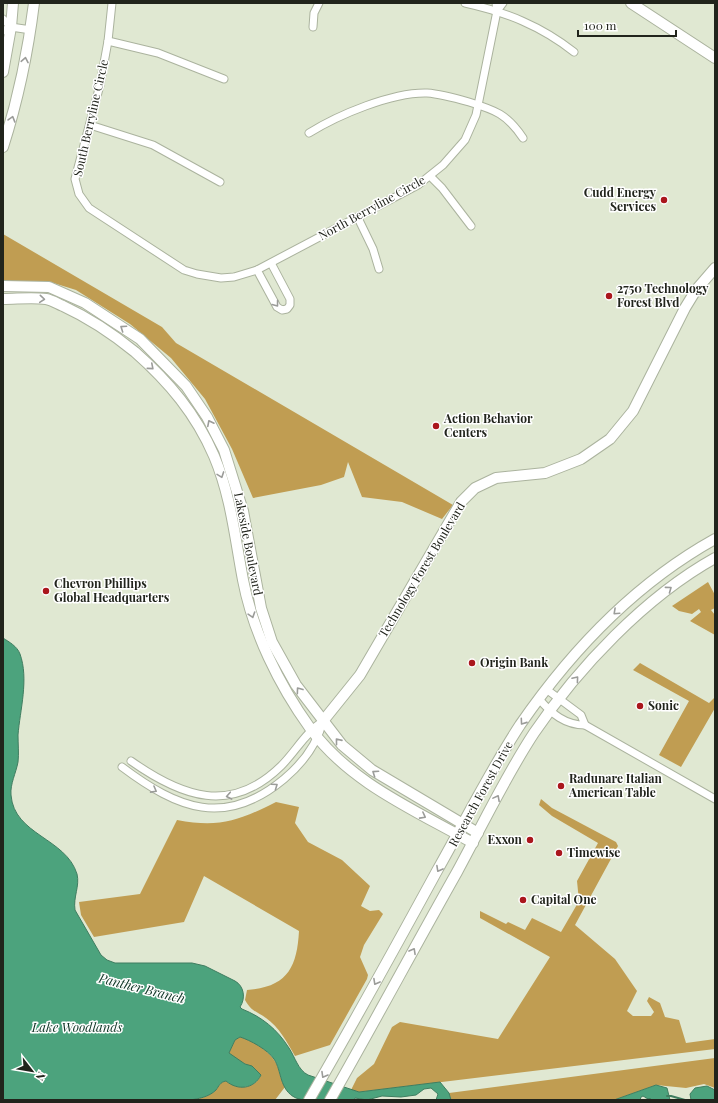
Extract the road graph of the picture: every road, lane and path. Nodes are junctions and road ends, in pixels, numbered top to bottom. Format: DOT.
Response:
graph roads {
  1 [pos="13,3"];
  2 [pos="34,3"];
  3 [pos="112,3"];
  4 [pos="319,3"];
  5 [pos="465,3"];
  6 [pos="496,3"];
  7 [pos="503,3"];
  8 [pos="631,3"];
  9 [pos="497,11"];
  10 [pos="3,19"];
  11 [pos="313,27"];
  12 [pos="7,29"];
  13 [pos="31,30"];
  14 [pos="108,41"];
  15 [pos="574,52"];
  16 [pos="715,58"];
  17 [pos="3,72"];
  18 [pos="224,79"];
  19 [pos="479,105"];
  20 [pos="90,125"];
  21 [pos="309,133"];
  22 [pos="523,138"];
  23 [pos="3,147"];
  24 [pos="430,176"];
  25 [pos="220,182"];
  26 [pos="358,218"];
  27 [pos="472,226"];
  28 [pos="271,263"];
  29 [pos="715,268"];
  30 [pos="379,269"];
  31 [pos="257,270"];
  32 [pos="3,286"];
  33 [pos="3,299"];
  34 [pos="85,303"];
  35 [pos="77,313"];
  36 [pos="140,339"];
  37 [pos="130,349"];
  38 [pos="244,511"];
  39 [pos="232,513"];
  40 [pos="715,539"];
  41 [pos="715,558"];
  42 [pos="267,643"];
  43 [pos="546,689"];
  44 [pos="539,699"];
  45 [pos="559,699"];
  46 [pos="550,712"];
  47 [pos="323,721"];
  48 [pos="585,725"];
  49 [pos="311,729"];
  50 [pos="319,738"];
  51 [pos="131,761"];
  52 [pos="122,768"];
  53 [pos="715,799"];
  54 [pos="464,824"];
  55 [pos="478,833"];
  56 [pos="458,835"];
  57 [pos="473,843"];
  58 [pos="310,1100"];
  59 [pos="330,1100"];
  1 -- 12 [label="street"];
  2 -- 13 [label="street"];
  3 -- 14 [label="street, South Berryline Circle"];
  4 -- 11 [label="street"];
  5 -- 9 [label="street"];
  6 -- 9 [label="street, North Berryline Circle"];
  7 -- 9 [label="street, North Berryline Circle"];
  8 -- 16 [label="street"];
  9 -- 15 [label="street"];
  9 -- 19 [label="street, North Berryline Circle"];
  10 -- 12 [label="street"];
  12 -- 13 [label="street"];
  12 -- 17 [label="street"];
  23 -- 13 [label="street, one-way"];
  14 -- 18 [label="street"];
  14 -- 20 [label="street, South Berryline Circle"];
  19 -- 21 [label="street"];
  19 -- 22 [label="street"];
  19 -- 24 [label="street, North Berryline Circle"];
  20 -- 25 [label="street"];
  20 -- 31 [label="street, South Berryline Circle"];
  24 -- 26 [label="street, North Berryline Circle"];
  24 -- 27 [label="street"];
  26 -- 28 [label="street, North Berryline Circle"];
  26 -- 30 [label="street"];
  28 -- 31 [label="street, North Berryline Circle"];
  31 -- 28 [label="street, one-way"];
  29 -- 47 [label="street, Technology Forest Boulevard"];
  32 -- 34 [label="street, Lakeside Boulevard"];
  33 -- 35 [label="street, Lakeside Boulevard, one-way"];
  34 -- 35 [label="street"];
  36 -- 34 [label="street, Lakeside Boulevard, one-way"];
  35 -- 37 [label="street, Lakeside Boulevard"];
  36 -- 37 [label="street"];
  38 -- 36 [label="street, Lakeside Boulevard, one-way"];
  37 -- 39 [label="street, Lakeside Boulevard, one-way"];
  38 -- 39 [label="street"];
  38 -- 42 [label="street, Lakeside Boulevard"];
  39 -- 42 [label="street, Lakeside Boulevard, one-way"];
  40 -- 43 [label="street, Research Forest Drive, one-way"];
  45 -- 41 [label="street, Research Forest Drive, one-way"];
  47 -- 42 [label="street, Lakeside Boulevard, one-way"];
  42 -- 49 [label="street, Lakeside Boulevard"];
  43 -- 44 [label="street, Research Forest Drive"];
  43 -- 45 [label="street"];
  44 -- 46 [label="street"];
  44 -- 54 [label="street, Research Forest Drive, one-way"];
  45 -- 46 [label="street, Research Forest Drive"];
  45 -- 48 [label="street"];
  46 -- 48 [label="street"];
  55 -- 46 [label="street, Research Forest Drive, one-way"];
  47 -- 49 [label="street, Technology Forest Boulevard"];
  47 -- 50 [label="street, Technology Forest Boulevard"];
  54 -- 47 [label="street, Lakeside Boulevard, one-way"];
  48 -- 53 [label="street"];
  49 -- 50 [label="street, Lakeside Boulevard"];
  49 -- 51 [label="street, Technology Forest Boulevard, one-way"];
  52 -- 50 [label="street, Technology Forest Boulevard, one-way"];
  50 -- 56 [label="street, Lakeside Boulevard, one-way"];
  54 -- 55 [label="street, Lakeside Boulevard"];
  54 -- 56 [label="street, Research Forest Drive"];
  55 -- 57 [label="street, Research Forest Drive"];
  56 -- 57 [label="street, Lakeside Boulevard"];
  56 -- 58 [label="street, Research Forest Drive, one-way"];
  59 -- 57 [label="street, Research Forest Drive, one-way"];
}
